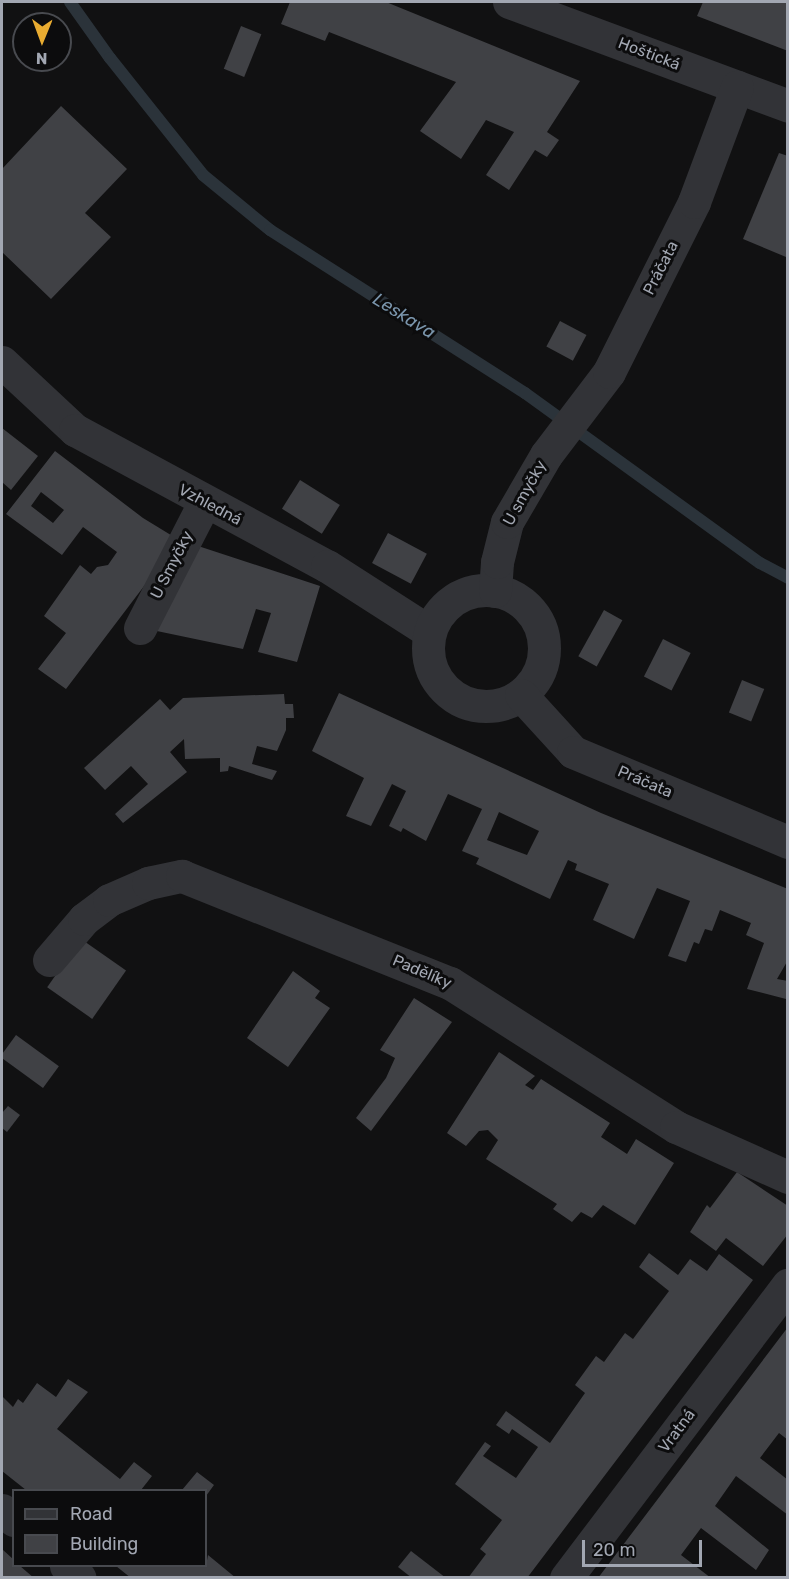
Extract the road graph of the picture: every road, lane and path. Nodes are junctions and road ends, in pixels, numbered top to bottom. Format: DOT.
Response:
graph roads {
  1 [pos="509,2"];
  2 [pos="737,87"];
  3 [pos="788,106"];
  4 [pos="2,362"];
  5 [pos="561,435"];
  6 [pos="204,503"];
  7 [pos="495,591"];
  8 [pos="140,628"];
  9 [pos="430,632"];
  10 [pos="521,695"];
  11 [pos="788,842"];
  12 [pos="49,960"];
  13 [pos="788,1178"];
  14 [pos="788,1284"];
  15 [pos="67,1567"];
  16 [pos="80,1578"];
  17 [pos="566,1578"];
  1 -- 2 [label="street, Hoštická"];
  2 -- 3 [label="street, Hoštická"];
  2 -- 5 [label="street, Práčata"];
  4 -- 6 [label="street, Vzhledná"];
  5 -- 7 [label="street, U smyčky"];
  6 -- 8 [label="street, U Smyčky"];
  6 -- 9 [label="street, Vzhledná"];
  7 -- 9 [label="street"];
  7 -- 10 [label="street"];
  9 -- 10 [label="street"];
  10 -- 11 [label="street, Práčata"];
  12 -- 13 [label="street, Padělíky"];
  14 -- 17 [label="street, Vratná"];
  15 -- 16 [label="street"];
}
